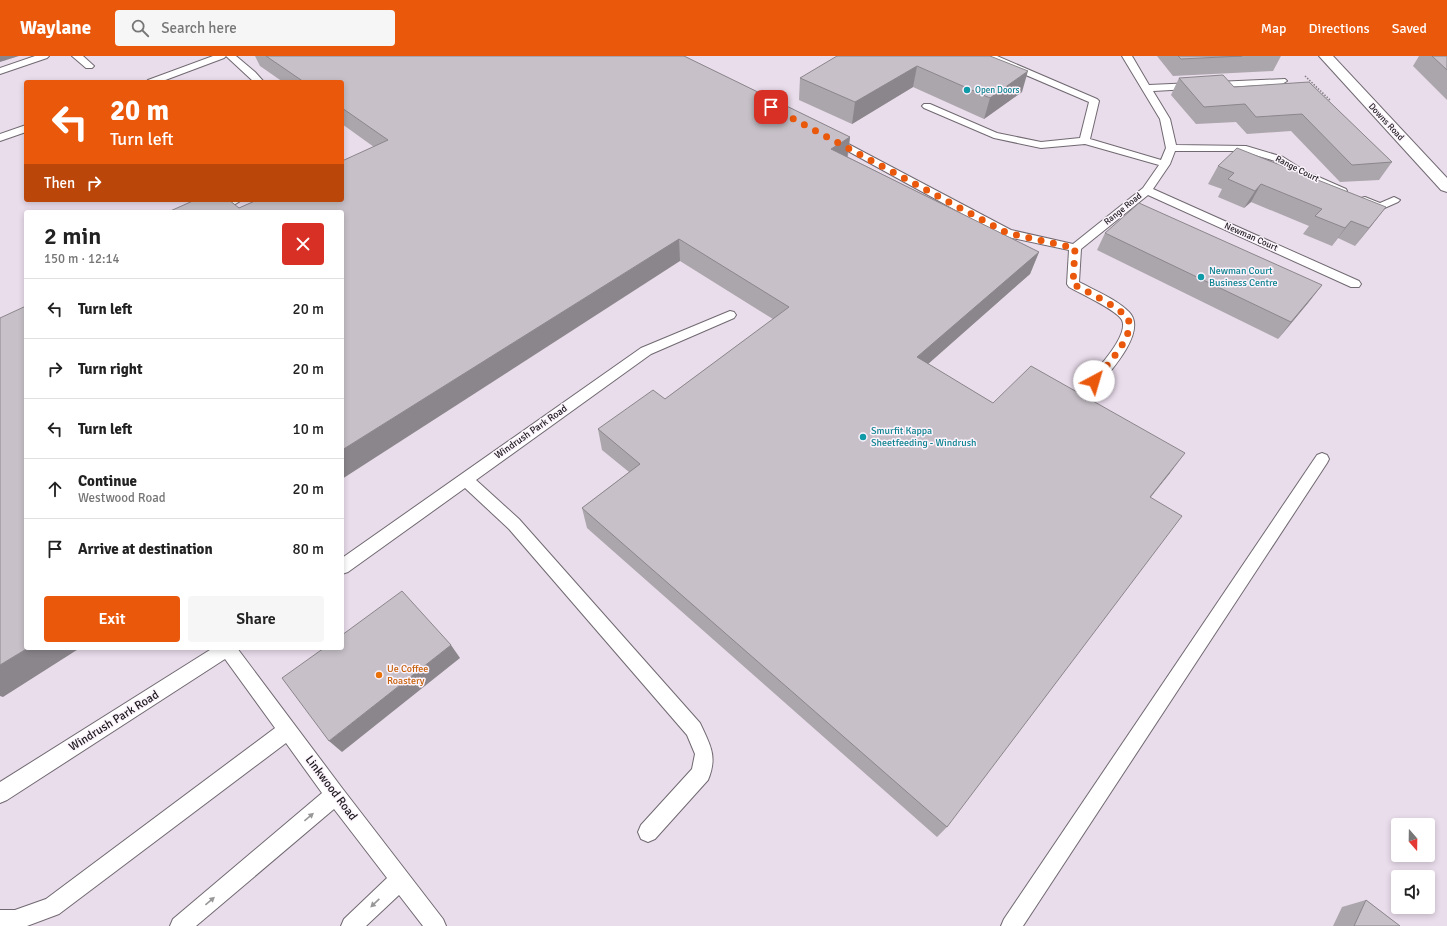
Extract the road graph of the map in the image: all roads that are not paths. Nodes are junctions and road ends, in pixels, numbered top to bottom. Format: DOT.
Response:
graph roads {
  1 [pos="44,56"];
  2 [pos="77,56"];
  3 [pos="221,56"];
  4 [pos="230,56"];
  5 [pos="989,56"];
  6 [pos="1127,56"];
  7 [pos="1326,56"];
  8 [pos="89,66"];
  9 [pos="0,71"];
  10 [pos="252,74"];
  11 [pos="156,80"];
  12 [pos="244,80"];
  13 [pos="258,80"];
  14 [pos="1282,81"];
  15 [pos="1146,88"];
  16 [pos="927,106"];
  17 [pos="24,129"];
  18 [pos="820,133"];
  19 [pos="0,138"];
  20 [pos="1085,141"];
  21 [pos="1171,148"];
  22 [pos="1165,164"];
  23 [pos="1447,187"];
  24 [pos="1147,190"];
  25 [pos="1394,200"];
  26 [pos="232,202"];
  27 [pos="217,210"];
  28 [pos="1075,248"];
  29 [pos="1355,284"];
  30 [pos="730,315"];
  31 [pos="1084,393"];
  32 [pos="1322,459"];
  33 [pos="465,480"];
  34 [pos="344,566"];
  35 [pos="225,650"];
  36 [pos="229,650"];
  37 [pos="288,730"];
  38 [pos="0,793"];
  39 [pos="335,795"];
  40 [pos="648,832"];
  41 [pos="400,880"];
  42 [pos="0,920"];
  43 [pos="180,926"];
  44 [pos="351,926"];
  45 [pos="436,926"];
  46 [pos="1011,926"];
  1 -- 9 [label="lane"];
  2 -- 8 [label="lane"];
  3 -- 11 [label="lane"];
  4 -- 10 [label="lane"];
  5 -- 20 [label="lane"];
  6 -- 15 [label="lane"];
  7 -- 23 [label="street, Downs Road"];
  10 -- 12 [label="lane"];
  10 -- 13 [label="lane"];
  14 -- 15 [label="lane"];
  15 -- 21 [label="lane"];
  16 -- 20 [label="lane"];
  17 -- 19 [label="lane"];
  18 -- 28 [label="lane"];
  20 -- 22 [label="lane"];
  21 -- 22 [label="lane, Range Road"];
  21 -- 25 [label="lane, Range Court"];
  22 -- 24 [label="lane, Range Road"];
  24 -- 28 [label="lane, Range Road"];
  24 -- 29 [label="lane, Newman Court"];
  26 -- 27 [label="lane"];
  28 -- 31 [label="lane"];
  30 -- 33 [label="lane, Windrush Park Road"];
  32 -- 46 [label="lane"];
  33 -- 34 [label="lane, Windrush Park Road"];
  33 -- 40 [label="lane"];
  35 -- 38 [label="lane, Windrush Park Road"];
  36 -- 37 [label="lane, Linkwood Road"];
  37 -- 39 [label="lane, Linkwood Road"];
  37 -- 42 [label="lane"];
  39 -- 41 [label="lane, Linkwood Road"];
  43 -- 39 [label="lane, one-way"];
  41 -- 44 [label="lane, one-way"];
  41 -- 45 [label="lane, Linkwood Road"];
}
